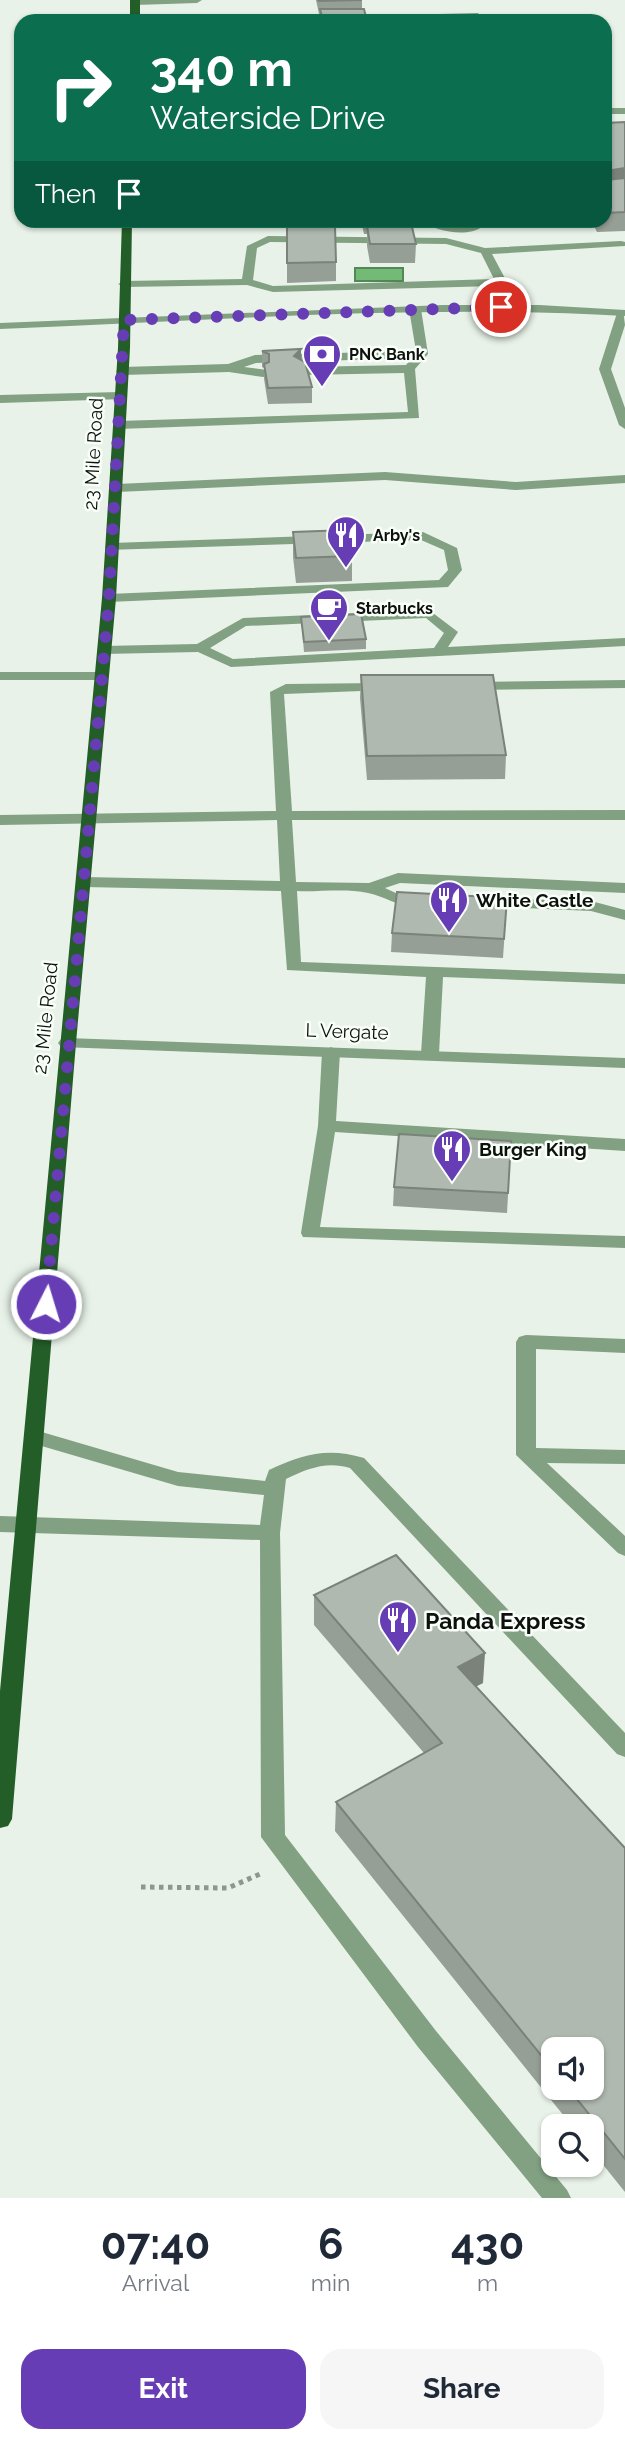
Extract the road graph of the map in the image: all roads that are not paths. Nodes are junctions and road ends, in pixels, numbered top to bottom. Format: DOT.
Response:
graph roads {
  1 [pos="197,0"];
  2 [pos="135,1"];
  3 [pos="127,228"];
  4 [pos="445,228"];
  5 [pos="477,228"];
  6 [pos="621,244"];
  7 [pos="485,251"];
  8 [pos="247,282"];
  9 [pos="501,282"];
  10 [pos="124,284"];
  11 [pos="501,307"];
  12 [pos="415,309"];
  13 [pos="624,313"];
  14 [pos="124,320"];
  15 [pos="0,326"];
  16 [pos="422,354"];
  17 [pos="229,368"];
  18 [pos="410,369"];
  19 [pos="122,371"];
  20 [pos="303,371"];
  21 [pos="263,373"];
  22 [pos="120,396"];
  23 [pos="0,399"];
  24 [pos="119,425"];
  25 [pos="625,425"];
  26 [pos="625,479"];
  27 [pos="117,488"];
  28 [pos="112,547"];
  29 [pos="109,598"];
  30 [pos="625,642"];
  31 [pos="200,648"];
  32 [pos="104,650"];
  33 [pos="439,651"];
  34 [pos="0,676"];
  35 [pos="101,676"];
  36 [pos="625,684"];
  37 [pos="462,686"];
  38 [pos="395,687"];
  39 [pos="625,815"];
  40 [pos="284,816"];
  41 [pos="0,820"];
  42 [pos="89,820"];
  43 [pos="84,882"];
  44 [pos="288,887"];
  45 [pos="371,888"];
  46 [pos="625,888"];
  47 [pos="439,901"];
  48 [pos="466,902"];
  49 [pos="625,915"];
  50 [pos="625,968"];
  51 [pos="435,971"];
  52 [pos="549,976"];
  53 [pos="625,979"];
  54 [pos="67,1043"];
  55 [pos="331,1052"];
  56 [pos="430,1054"];
  57 [pos="625,1063"];
  58 [pos="327,1126"];
  59 [pos="625,1145"];
  60 [pos="625,1242"];
  61 [pos="625,1346"];
  62 [pos="35,1437"];
  63 [pos="526,1455"];
  64 [pos="625,1457"];
  65 [pos="273,1489"];
  66 [pos="0,1524"];
  67 [pos="27,1525"];
  68 [pos="270,1533"];
  69 [pos="625,1548"];
  70 [pos="625,1748"];
  71 [pos="0,1819"];
  72 [pos="558,2198"];
  1 -- 2 [label="street"];
  3 -- 10 [label="main road, 23 Mile Road"];
  4 -- 5 [label="street"];
  6 -- 7 [label="street"];
  7 -- 8 [label="street"];
  7 -- 9 [label="street"];
  8 -- 9 [label="street"];
  8 -- 10 [label="street"];
  9 -- 11 [label="street"];
  10 -- 14 [label="main road, 23 Mile Road"];
  11 -- 12 [label="street"];
  11 -- 13 [label="street"];
  12 -- 14 [label="street"];
  12 -- 16 [label="street"];
  13 -- 25 [label="street"];
  14 -- 15 [label="street"];
  14 -- 19 [label="main road, 23 Mile Road"];
  16 -- 17 [label="street"];
  16 -- 18 [label="street"];
  17 -- 19 [label="street"];
  17 -- 21 [label="street"];
  18 -- 20 [label="street"];
  18 -- 24 [label="street"];
  19 -- 22 [label="main road, 23 Mile Road"];
  22 -- 23 [label="street"];
  22 -- 24 [label="main road, 23 Mile Road"];
  24 -- 27 [label="main road, 23 Mile Road"];
  26 -- 27 [label="street"];
  27 -- 28 [label="main road, 23 Mile Road"];
  28 -- 29 [label="main road, 23 Mile Road"];
  28 -- 29 [label="street"];
  29 -- 32 [label="main road, 23 Mile Road"];
  30 -- 33 [label="street"];
  31 -- 32 [label="street"];
  31 -- 33 [label="street"];
  31 -- 33 [label="street"];
  32 -- 35 [label="main road, 23 Mile Road"];
  34 -- 35 [label="street"];
  35 -- 42 [label="main road, 23 Mile Road"];
  36 -- 37 [label="street"];
  38 -- 40 [label="street"];
  39 -- 40 [label="street"];
  40 -- 42 [label="street"];
  40 -- 44 [label="street"];
  41 -- 42 [label="street"];
  42 -- 43 [label="main road, 23 Mile Road"];
  43 -- 44 [label="street"];
  43 -- 54 [label="main road, 23 Mile Road"];
  44 -- 45 [label="street"];
  44 -- 51 [label="street"];
  45 -- 46 [label="street"];
  45 -- 47 [label="street"];
  48 -- 49 [label="street"];
  50 -- 52 [label="street"];
  51 -- 52 [label="street"];
  51 -- 56 [label="street"];
  52 -- 53 [label="street"];
  54 -- 55 [label="street, L Vergate"];
  54 -- 62 [label="main road, 23 Mile Road"];
  55 -- 56 [label="street, L Vergate"];
  55 -- 58 [label="street"];
  56 -- 57 [label="street, L Vergate"];
  58 -- 59 [label="street"];
  58 -- 60 [label="street"];
  61 -- 63 [label="street"];
  62 -- 65 [label="street"];
  62 -- 67 [label="main road, 23 Mile Road"];
  63 -- 64 [label="street"];
  63 -- 69 [label="street"];
  65 -- 68 [label="street"];
  65 -- 70 [label="street"];
  66 -- 67 [label="street"];
  67 -- 68 [label="street"];
  67 -- 71 [label="main road, 23 Mile Road"];
  68 -- 72 [label="street"];
}
